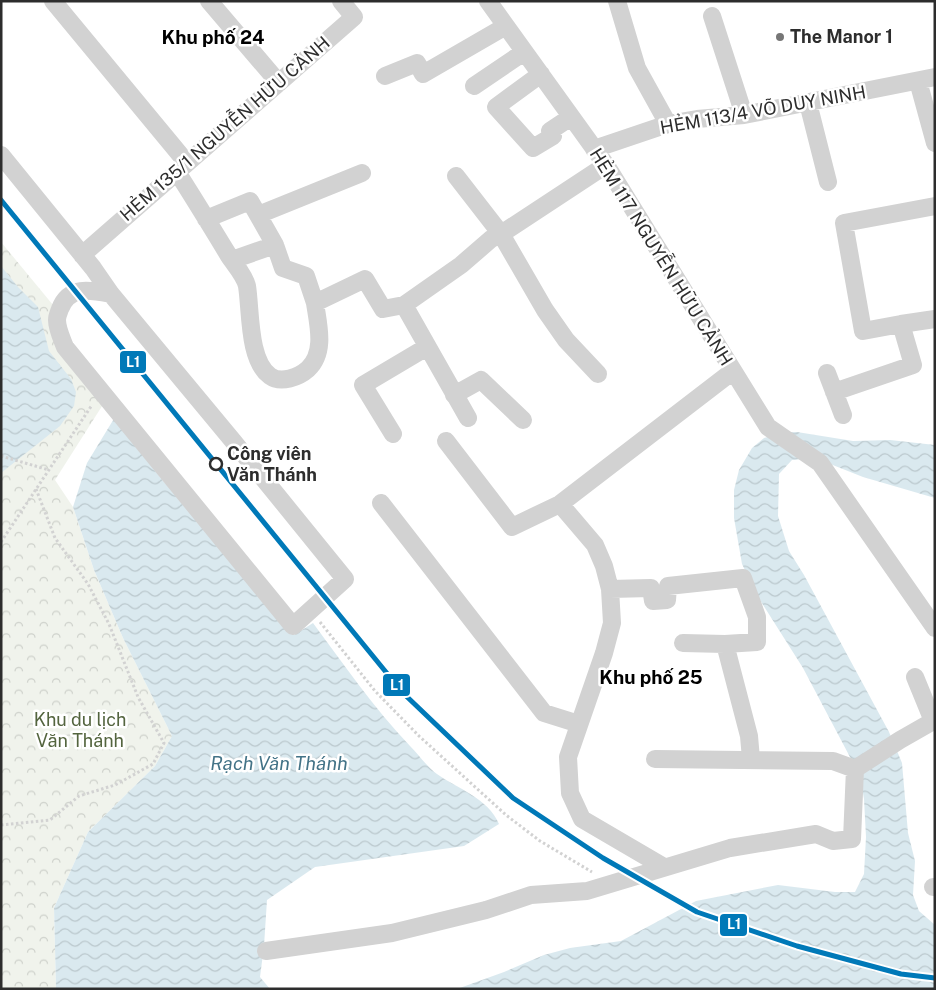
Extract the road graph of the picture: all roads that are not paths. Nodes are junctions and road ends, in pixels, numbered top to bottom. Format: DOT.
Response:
graph roads {
  1 [pos="53,1"];
  2 [pos="209,1"];
  3 [pos="341,1"];
  4 [pos="488,1"];
  5 [pos="617,1"];
  6 [pos="712,16"];
  7 [pos="506,26"];
  8 [pos="524,52"];
  9 [pos="541,74"];
  10 [pos="385,76"];
  11 [pos="927,79"];
  12 [pos="279,83"];
  13 [pos="474,86"];
  14 [pos="808,103"];
  15 [pos="744,115"];
  16 [pos="571,117"];
  17 [pos="668,124"];
  18 [pos="935,143"];
  19 [pos="594,149"];
  20 [pos="1,155"];
  21 [pos="606,165"];
  22 [pos="182,167"];
  23 [pos="362,173"];
  24 [pos="456,176"];
  25 [pos="828,182"];
  26 [pos="935,206"];
  27 [pos="258,214"];
  28 [pos="206,220"];
  29 [pos="501,234"];
  30 [pos="276,245"];
  31 [pos="82,255"];
  32 [pos="232,260"];
  33 [pos="111,294"];
  34 [pos="315,304"];
  35 [pos="404,305"];
  36 [pos="935,319"];
  37 [pos="901,324"];
  38 [pos="428,347"];
  39 [pos="733,371"];
  40 [pos="827,373"];
  41 [pos="598,374"];
  42 [pos="834,392"];
  43 [pos="454,395"];
  44 [pos="843,415"];
  45 [pos="468,418"];
  46 [pos="523,420"];
  47 [pos="393,434"];
  48 [pos="446,440"];
  49 [pos="381,503"];
  50 [pos="560,504"];
  51 [pos="610,589"];
  52 [pos="935,628"];
  53 [pos="683,643"];
  54 [pos="725,644"];
  55 [pos="915,676"];
  56 [pos="934,721"];
  57 [pos="579,724"];
  58 [pos="655,759"];
  59 [pos="751,759"];
  60 [pos="855,769"];
  61 [pos="664,867"];
  62 [pos="266,951"];
  1 -- 22 [label="street"];
  2 -- 12 [label="street"];
  3 -- 12 [label="street, HẺM 135/1 NGUYỄN HỮU CẢNH"];
  4 -- 7 [label="street, HẺM 117 NGUYỄN HỮU CẢNH"];
  5 -- 17 [label="street"];
  6 -- 15 [label="street"];
  7 -- 8 [label="street, HẺM 117 NGUYỄN HỮU CẢNH"];
  7 -- 10 [label="street"];
  8 -- 9 [label="street, HẺM 117 NGUYỄN HỮU CẢNH"];
  8 -- 13 [label="street"];
  9 -- 16 [label="street, HẺM 117 NGUYỄN HỮU CẢNH"];
  9 -- 16 [label="street"];
  11 -- 14 [label="street, HẺM 113/4 VÕ DUY NINH"];
  11 -- 18 [label="street"];
  12 -- 22 [label="street, HẺM 135/1 NGUYỄN HỮU CẢNH"];
  14 -- 15 [label="street, HẺM 113/4 VÕ DUY NINH"];
  14 -- 25 [label="street"];
  15 -- 17 [label="street, HẺM 113/4 VÕ DUY NINH"];
  16 -- 19 [label="street, HẺM 117 NGUYỄN HỮU CẢNH"];
  17 -- 19 [label="street, HẺM 113/4 VÕ DUY NINH"];
  19 -- 21 [label="street, HẺM 117 NGUYỄN HỮU CẢNH"];
  20 -- 31 [label="street"];
  21 -- 29 [label="street"];
  21 -- 39 [label="street, HẺM 117 NGUYỄN HỮU CẢNH"];
  22 -- 28 [label="street"];
  22 -- 31 [label="street, HẺM 135/1 NGUYỄN HỮU CẢNH"];
  23 -- 27 [label="street"];
  24 -- 29 [label="street"];
  26 -- 37 [label="street"];
  27 -- 28 [label="street"];
  27 -- 30 [label="street"];
  28 -- 32 [label="street"];
  29 -- 35 [label="street"];
  29 -- 41 [label="street"];
  30 -- 32 [label="street"];
  30 -- 34 [label="street"];
  31 -- 33 [label="street"];
  32 -- 34 [label="street"];
  33 -- 33 [label="street"];
  34 -- 35 [label="street"];
  35 -- 38 [label="street"];
  36 -- 37 [label="street"];
  37 -- 42 [label="street"];
  38 -- 43 [label="street"];
  38 -- 47 [label="street"];
  39 -- 50 [label="street, HẺM 117 NGUYỄN HỮU CẢNH"];
  39 -- 52 [label="street"];
  40 -- 42 [label="street"];
  42 -- 44 [label="street"];
  43 -- 45 [label="street"];
  43 -- 46 [label="street"];
  48 -- 50 [label="street, HẺM 117 NGUYỄN HỮU CẢNH"];
  49 -- 57 [label="street"];
  50 -- 51 [label="street"];
  51 -- 54 [label="street"];
  51 -- 57 [label="street"];
  53 -- 54 [label="street"];
  54 -- 59 [label="street"];
  55 -- 56 [label="street"];
  56 -- 60 [label="street"];
  57 -- 61 [label="street"];
  58 -- 59 [label="street"];
  59 -- 60 [label="street"];
  60 -- 61 [label="street"];
  61 -- 62 [label="street"];
}
